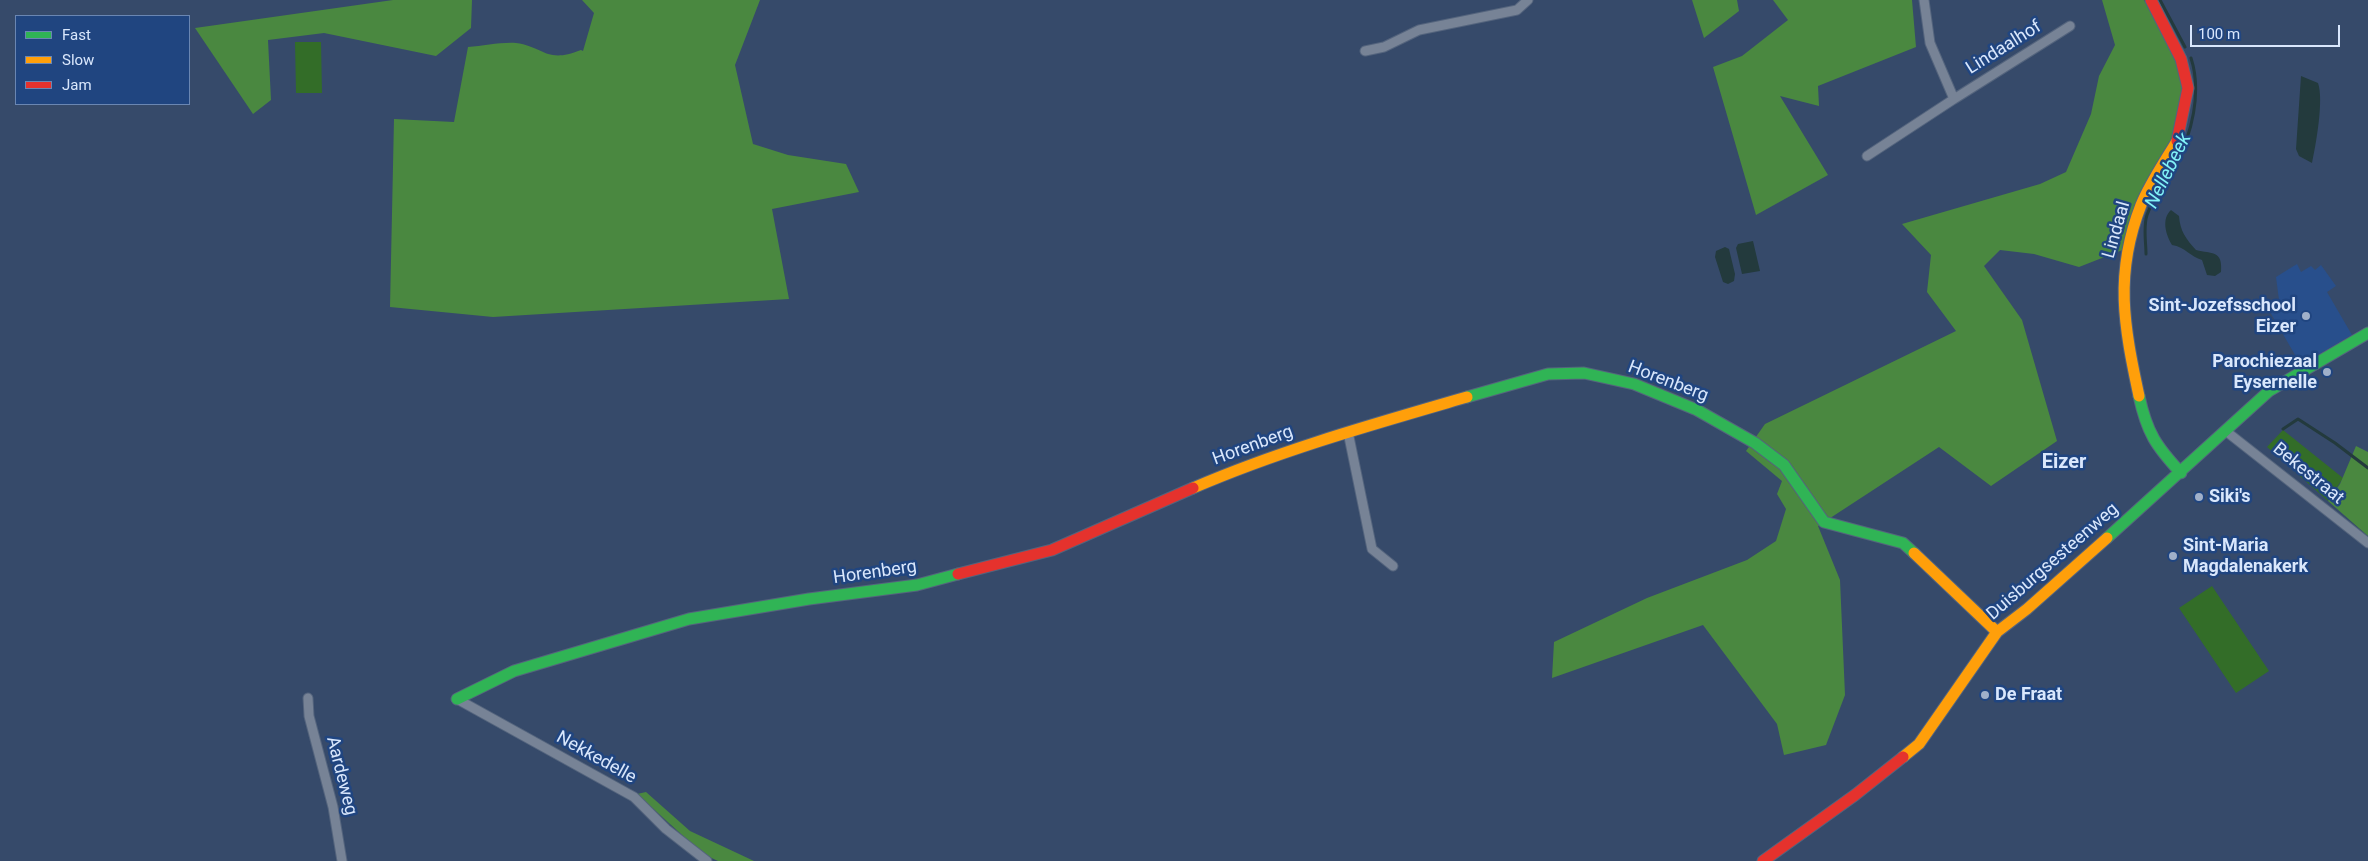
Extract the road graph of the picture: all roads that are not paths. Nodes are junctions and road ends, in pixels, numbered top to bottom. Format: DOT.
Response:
graph roads {
  1 [pos="1528,0"];
  2 [pos="1924,0"];
  3 [pos="2151,0"];
  4 [pos="2070,26"];
  5 [pos="1365,51"];
  6 [pos="1954,99"];
  7 [pos="1867,156"];
  8 [pos="2368,333"];
  9 [pos="1348,432"];
  10 [pos="2227,432"];
  11 [pos="2181,473"];
  12 [pos="2368,543"];
  13 [pos="1392,566"];
  14 [pos="1997,632"];
  15 [pos="308,698"];
  16 [pos="457,699"];
  17 [pos="342,861"];
  18 [pos="707,861"];
  19 [pos="1763,861"];
  1 -- 5 [label="street"];
  2 -- 6 [label="street, Lindaalhof"];
  3 -- 11 [label="street, Lindaal"];
  4 -- 6 [label="street, Lindaalhof"];
  6 -- 7 [label="street, Lindaalhof"];
  8 -- 10 [label="street, Duisburgsesteenweg"];
  9 -- 13 [label="street"];
  9 -- 14 [label="street, Horenberg"];
  9 -- 16 [label="street, Horenberg"];
  10 -- 11 [label="street, Duisburgsesteenweg"];
  10 -- 12 [label="street, Bekestraat"];
  11 -- 14 [label="street, Duisburgsesteenweg"];
  14 -- 19 [label="street, Duisburgsesteenweg"];
  15 -- 17 [label="street, Aardeweg"];
  16 -- 18 [label="street, Nekkedelle"];
}
